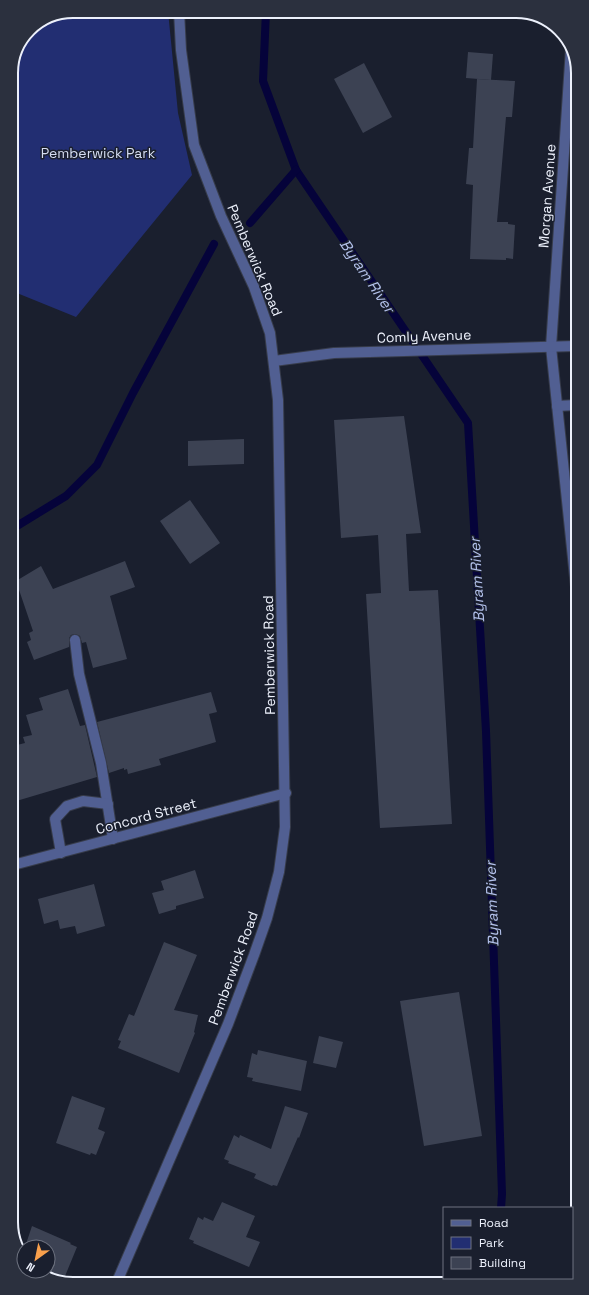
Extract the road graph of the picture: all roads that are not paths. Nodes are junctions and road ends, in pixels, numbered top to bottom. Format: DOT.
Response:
graph roads {
  1 [pos="179,18"];
  2 [pos="570,63"];
  3 [pos="571,346"];
  4 [pos="551,347"];
  5 [pos="274,361"];
  6 [pos="571,405"];
  7 [pos="557,406"];
  8 [pos="571,539"];
  9 [pos="75,640"];
  10 [pos="286,793"];
  11 [pos="108,804"];
  12 [pos="113,839"];
  13 [pos="60,853"];
  14 [pos="18,865"];
  15 [pos="119,1277"];
  1 -- 5 [label="street, Pemberwick Road"];
  2 -- 4 [label="street, Morgan Avenue"];
  3 -- 4 [label="street, Comly Avenue"];
  4 -- 5 [label="street, Comly Avenue"];
  4 -- 7 [label="street, Morgan Avenue"];
  5 -- 10 [label="street, Pemberwick Road"];
  6 -- 7 [label="street"];
  7 -- 8 [label="street, Morgan Avenue"];
  9 -- 11 [label="street"];
  10 -- 12 [label="street, Concord Street"];
  10 -- 15 [label="street, Pemberwick Road"];
  11 -- 12 [label="street"];
  11 -- 13 [label="street"];
  12 -- 13 [label="street, Concord Street"];
  13 -- 14 [label="street, Concord Street"];
}
